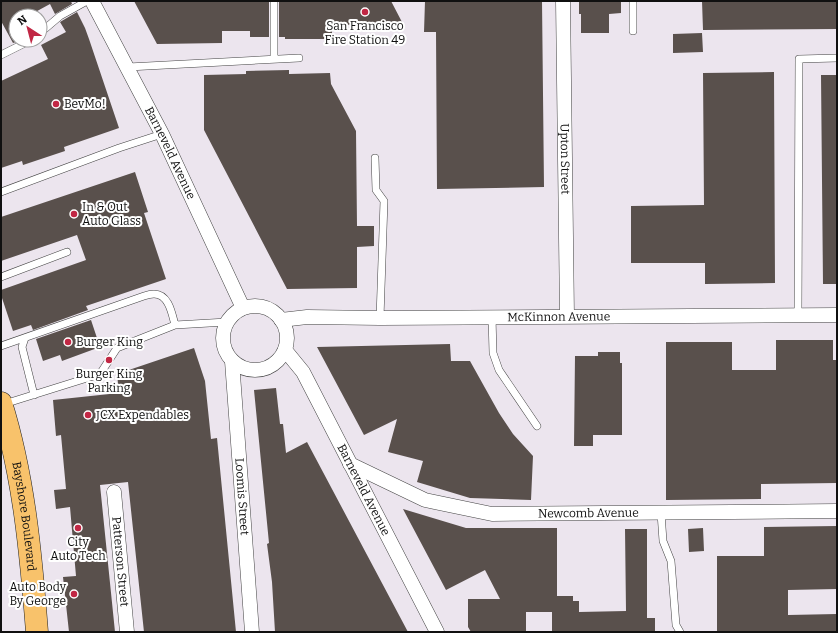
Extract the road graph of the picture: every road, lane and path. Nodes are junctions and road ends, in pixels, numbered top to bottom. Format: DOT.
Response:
graph roads {
  1 [pos="88,1"];
  2 [pos="92,1"];
  3 [pos="274,1"];
  4 [pos="563,1"];
  5 [pos="633,1"];
  6 [pos="48,26"];
  7 [pos="633,31"];
  8 [pos="15,48"];
  9 [pos="1,55"];
  10 [pos="300,58"];
  11 [pos="837,58"];
  12 [pos="274,59"];
  13 [pos="128,67"];
  14 [pos="162,134"];
  15 [pos="375,158"];
  16 [pos="1,192"];
  17 [pos="67,252"];
  18 [pos="1,277"];
  19 [pos="243,308"];
  20 [pos="798,315"];
  21 [pos="837,315"];
  22 [pos="567,316"];
  23 [pos="492,317"];
  24 [pos="380,318"];
  25 [pos="281,320"];
  26 [pos="227,322"];
  27 [pos="175,325"];
  28 [pos="25,338"];
  29 [pos="1,346"];
  30 [pos="285,350"];
  31 [pos="232,361"];
  32 [pos="34,395"];
  33 [pos="1,404"];
  34 [pos="537,426"];
  35 [pos="350,464"];
  36 [pos="114,492"];
  37 [pos="837,511"];
  38 [pos="661,513"];
  39 [pos="37,632"];
  40 [pos="127,632"];
  41 [pos="252,632"];
  42 [pos="437,632"];
  43 [pos="680,632"];
  1 -- 6 [label="lane"];
  2 -- 13 [label="street, Barneveld Avenue"];
  3 -- 12 [label="lane"];
  4 -- 22 [label="street, Upton Street"];
  5 -- 7 [label="lane"];
  8 -- 9 [label="lane"];
  10 -- 12 [label="lane"];
  11 -- 20 [label="lane"];
  12 -- 13 [label="lane"];
  13 -- 14 [label="street, Barneveld Avenue"];
  14 -- 16 [label="lane"];
  14 -- 19 [label="street, Barneveld Avenue"];
  15 -- 24 [label="lane"];
  17 -- 18 [label="lane"];
  19 -- 25 [label="street"];
  19 -- 26 [label="street"];
  20 -- 21 [label="street, McKinnon Avenue"];
  20 -- 22 [label="street, McKinnon Avenue"];
  22 -- 23 [label="street, McKinnon Avenue"];
  23 -- 24 [label="street, McKinnon Avenue"];
  23 -- 34 [label="lane"];
  24 -- 25 [label="street, McKinnon Avenue"];
  25 -- 30 [label="street"];
  26 -- 27 [label="lane"];
  26 -- 31 [label="street"];
  27 -- 28 [label="lane"];
  27 -- 32 [label="lane"];
  28 -- 29 [label="lane"];
  28 -- 32 [label="lane"];
  30 -- 31 [label="street"];
  30 -- 35 [label="street, Barneveld Avenue"];
  31 -- 41 [label="street, Loomis Street"];
  32 -- 33 [label="lane"];
  33 -- 39 [label="main road, Bayshore Boulevard"];
  35 -- 38 [label="street, Newcomb Avenue"];
  35 -- 42 [label="street, Barneveld Avenue"];
  36 -- 40 [label="street, Patterson Street"];
  37 -- 38 [label="street, Newcomb Avenue"];
  38 -- 43 [label="lane"];
}
